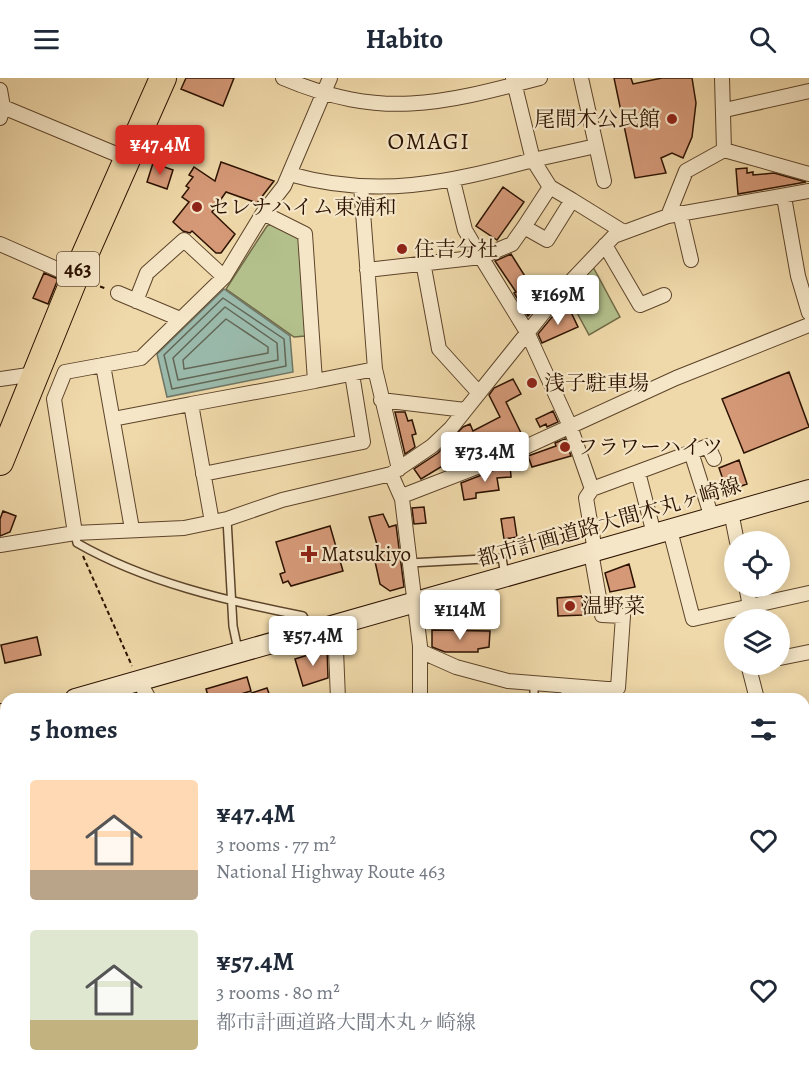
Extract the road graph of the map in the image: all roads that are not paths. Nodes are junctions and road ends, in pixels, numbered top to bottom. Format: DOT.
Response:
graph roads {
  1 [pos="163,78"];
  2 [pos="283,78"];
  3 [pos="330,78"];
  4 [pos="540,78"];
  5 [pos="580,78"];
  6 [pos="722,78"];
  7 [pos="513,82"];
  8 [pos="0,90"];
  9 [pos="809,91"];
  10 [pos="323,94"];
  11 [pos="725,110"];
  12 [pos="2,112"];
  13 [pos="596,146"];
  14 [pos="724,150"];
  15 [pos="128,159"];
  16 [pos="533,160"];
  17 [pos="289,174"];
  18 [pos="809,174"];
  19 [pos="453,181"];
  20 [pos="604,181"];
  21 [pos="362,186"];
  22 [pos="550,187"];
  23 [pos="809,191"];
  24 [pos="784,197"];
  25 [pos="572,200"];
  26 [pos="263,213"];
  27 [pos="674,214"];
  28 [pos="524,228"];
  29 [pos="622,231"];
  30 [pos="0,244"];
  31 [pos="605,244"];
  32 [pos="482,256"];
  33 [pos="691,260"];
  34 [pos="423,262"];
  35 [pos="367,270"];
  36 [pos="75,277"];
  37 [pos="224,277"];
  38 [pos="118,294"];
  39 [pos="664,295"];
  40 [pos="136,301"];
  41 [pos="809,313"];
  42 [pos="180,319"];
  43 [pos="809,325"];
  44 [pos="526,332"];
  45 [pos="103,365"];
  46 [pos="375,369"];
  47 [pos="35,374"];
  48 [pos="352,374"];
  49 [pos="0,379"];
  50 [pos="315,381"];
  51 [pos="478,392"];
  52 [pos="381,400"];
  53 [pos="191,404"];
  54 [pos="465,410"];
  55 [pos="112,419"];
  56 [pos="570,426"];
  57 [pos="691,452"];
  58 [pos="714,459"];
  59 [pos="0,462"];
  60 [pos="395,471"];
  61 [pos="638,472"];
  62 [pos="203,474"];
  63 [pos="592,489"];
  64 [pos="809,490"];
  65 [pos="402,496"];
  66 [pos="722,515"];
  67 [pos="227,519"];
  68 [pos="212,522"];
  69 [pos="132,529"];
  70 [pos="731,531"];
  71 [pos="662,532"];
  72 [pos="76,538"];
  73 [pos="0,544"];
  74 [pos="593,552"];
  75 [pos="410,563"];
  76 [pos="505,576"];
  77 [pos="809,593"];
  78 [pos="748,597"];
  79 [pos="232,601"];
  80 [pos="413,603"];
  81 [pos="750,606"];
  82 [pos="745,609"];
  83 [pos="724,616"];
  84 [pos="335,625"];
  85 [pos="310,632"];
  86 [pos="420,651"];
  87 [pos="809,652"];
  88 [pos="239,653"];
  89 [pos="790,656"];
  90 [pos="751,675"];
  91 [pos="139,681"];
  92 [pos="534,684"];
  93 [pos="96,693"];
  94 [pos="145,693"];
  95 [pos="338,693"];
  96 [pos="420,693"];
  97 [pos="534,693"];
  98 [pos="565,693"];
  99 [pos="609,693"];
  100 [pos="755,693"];
  1 -- 15 [label="highway, 463"];
  2 -- 10 [label="street"];
  3 -- 10 [label="street"];
  4 -- 7 [label="street"];
  5 -- 13 [label="street"];
  6 -- 11 [label="street"];
  7 -- 10 [label="street"];
  7 -- 16 [label="street"];
  8 -- 12 [label="street"];
  9 -- 11 [label="street"];
  10 -- 17 [label="street"];
  11 -- 14 [label="street"];
  12 -- 15 [label="street"];
  13 -- 16 [label="street"];
  13 -- 20 [label="street"];
  14 -- 18 [label="street"];
  14 -- 27 [label="street"];
  15 -- 36 [label="highway, 463"];
  16 -- 19 [label="street"];
  16 -- 22 [label="street"];
  17 -- 21 [label="street"];
  17 -- 26 [label="street"];
  19 -- 21 [label="street"];
  19 -- 32 [label="street"];
  21 -- 35 [label="street"];
  22 -- 25 [label="street"];
  22 -- 28 [label="street"];
  23 -- 24 [label="street"];
  24 -- 27 [label="street"];
  24 -- 41 [label="street"];
  25 -- 28 [label="street"];
  25 -- 29 [label="street"];
  26 -- 37 [label="street"];
  26 -- 50 [label="street"];
  27 -- 29 [label="street"];
  27 -- 33 [label="street"];
  28 -- 32 [label="street"];
  29 -- 31 [label="street"];
  30 -- 36 [label="street"];
  31 -- 39 [label="street"];
  31 -- 44 [label="street"];
  32 -- 34 [label="street"];
  32 -- 44 [label="street"];
  34 -- 35 [label="street"];
  34 -- 51 [label="street"];
  35 -- 46 [label="street"];
  36 -- 47 [label="highway, 463"];
  37 -- 40 [label="street"];
  37 -- 42 [label="street"];
  38 -- 40 [label="street"];
  40 -- 42 [label="street"];
  42 -- 45 [label="street"];
  43 -- 56 [label="street"];
  44 -- 51 [label="street"];
  44 -- 56 [label="street"];
  45 -- 55 [label="street"];
  45 -- 72 [label="street"];
  46 -- 48 [label="street"];
  46 -- 52 [label="street"];
  47 -- 49 [label="street"];
  47 -- 59 [label="highway, 463"];
  48 -- 50 [label="street"];
  48 -- 62 [label="street"];
  50 -- 53 [label="street"];
  51 -- 54 [label="street"];
  52 -- 54 [label="street"];
  52 -- 60 [label="street"];
  53 -- 55 [label="street"];
  53 -- 62 [label="street"];
  54 -- 60 [label="street"];
  55 -- 69 [label="street"];
  56 -- 63 [label="street"];
  56 -- 65 [label="street"];
  57 -- 58 [label="street"];
  57 -- 61 [label="street"];
  57 -- 66 [label="street"];
  60 -- 65 [label="street"];
  60 -- 67 [label="street"];
  61 -- 63 [label="street"];
  61 -- 71 [label="street"];
  62 -- 68 [label="street"];
  63 -- 74 [label="street"];
  64 -- 66 [label="street, 都市計画道路大間木丸ヶ崎線"];
  65 -- 75 [label="street"];
  66 -- 70 [label="street"];
  66 -- 71 [label="street, 都市計画道路大間木丸ヶ崎線"];
  67 -- 68 [label="street"];
  67 -- 79 [label="lane"];
  68 -- 69 [label="street"];
  69 -- 72 [label="street"];
  71 -- 74 [label="street, 都市計画道路大間木丸ヶ崎線"];
  71 -- 83 [label="street"];
  72 -- 73 [label="street"];
  72 -- 79 [label="lane"];
  74 -- 76 [label="street, 都市計画道路大間木丸ヶ崎線"];
  74 -- 99 [label="street"];
  75 -- 76 [label="lane"];
  75 -- 80 [label="street"];
  76 -- 80 [label="street, 都市計画道路大間木丸ヶ崎線"];
  77 -- 81 [label="street"];
  78 -- 81 [label="street"];
  79 -- 85 [label="lane"];
  79 -- 88 [label="lane"];
  80 -- 84 [label="street, 都市計画道路大間木丸ヶ崎線"];
  80 -- 86 [label="street"];
  81 -- 82 [label="street"];
  84 -- 85 [label="street, 都市計画道路大間木丸ヶ崎線"];
  84 -- 95 [label="street"];
  85 -- 88 [label="street, 都市計画道路大間木丸ヶ崎線"];
  86 -- 92 [label="street"];
  86 -- 96 [label="street"];
  87 -- 89 [label="street"];
  88 -- 91 [label="street, 都市計画道路大間木丸ヶ崎線"];
  90 -- 100 [label="street"];
  91 -- 93 [label="street, 都市計画道路大間木丸ヶ崎線"];
  91 -- 94 [label="street"];
  92 -- 97 [label="lane"];
  92 -- 98 [label="street"];
}
